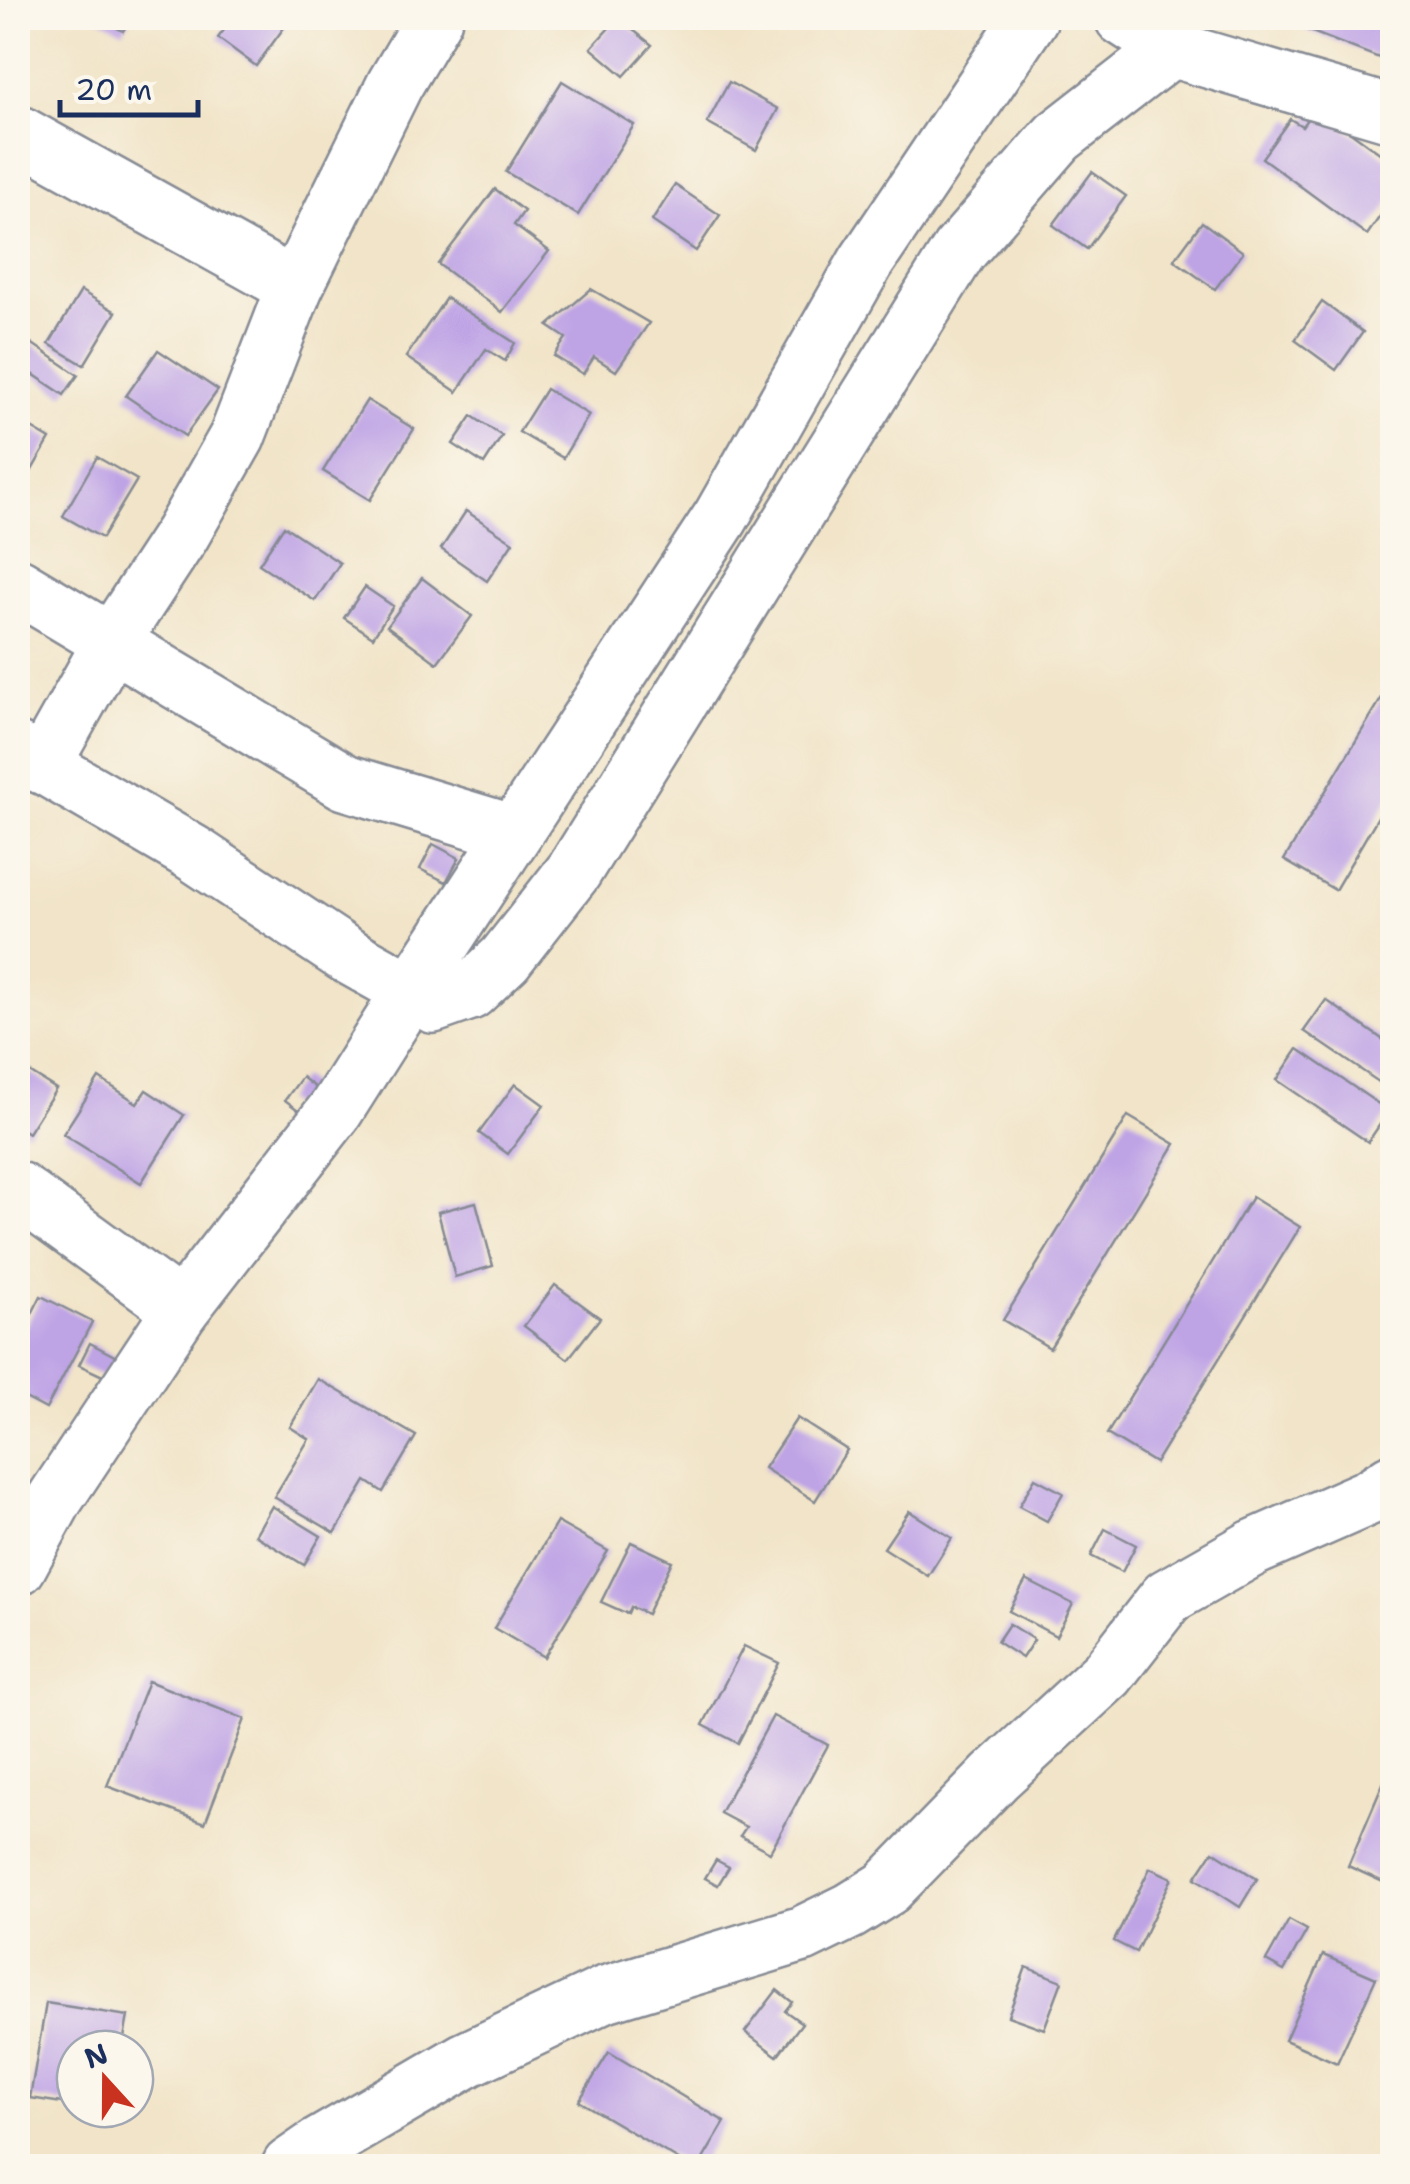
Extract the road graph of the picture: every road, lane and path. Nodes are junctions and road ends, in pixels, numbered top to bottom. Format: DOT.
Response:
graph roads {
  1 [pos="434,18"];
  2 [pos="1030,18"];
  3 [pos="1122,18"];
  4 [pos="1171,49"];
  5 [pos="1392,114"];
  6 [pos="18,134"];
  7 [pos="295,287"];
  8 [pos="18,586"];
  9 [pos="112,641"];
  10 [pos="30,758"];
  11 [pos="514,832"];
  12 [pos="411,991"];
  13 [pos="18,1190"];
  14 [pos="181,1309"];
  15 [pos="1392,1482"];
  16 [pos="36,1487"];
  17 [pos="18,1567"];
  18 [pos="290,2166"];
  1 -- 7 [label="street"];
  2 -- 11 [label="street"];
  3 -- 4 [label="street"];
  4 -- 5 [label="street"];
  4 -- 12 [label="street"];
  6 -- 7 [label="street"];
  7 -- 9 [label="street"];
  8 -- 9 [label="street"];
  9 -- 10 [label="street"];
  9 -- 11 [label="street"];
  10 -- 12 [label="street"];
  11 -- 12 [label="street"];
  12 -- 14 [label="street"];
  13 -- 14 [label="street"];
  14 -- 16 [label="street"];
  15 -- 18 [label="street"];
  16 -- 17 [label="street"];
}
